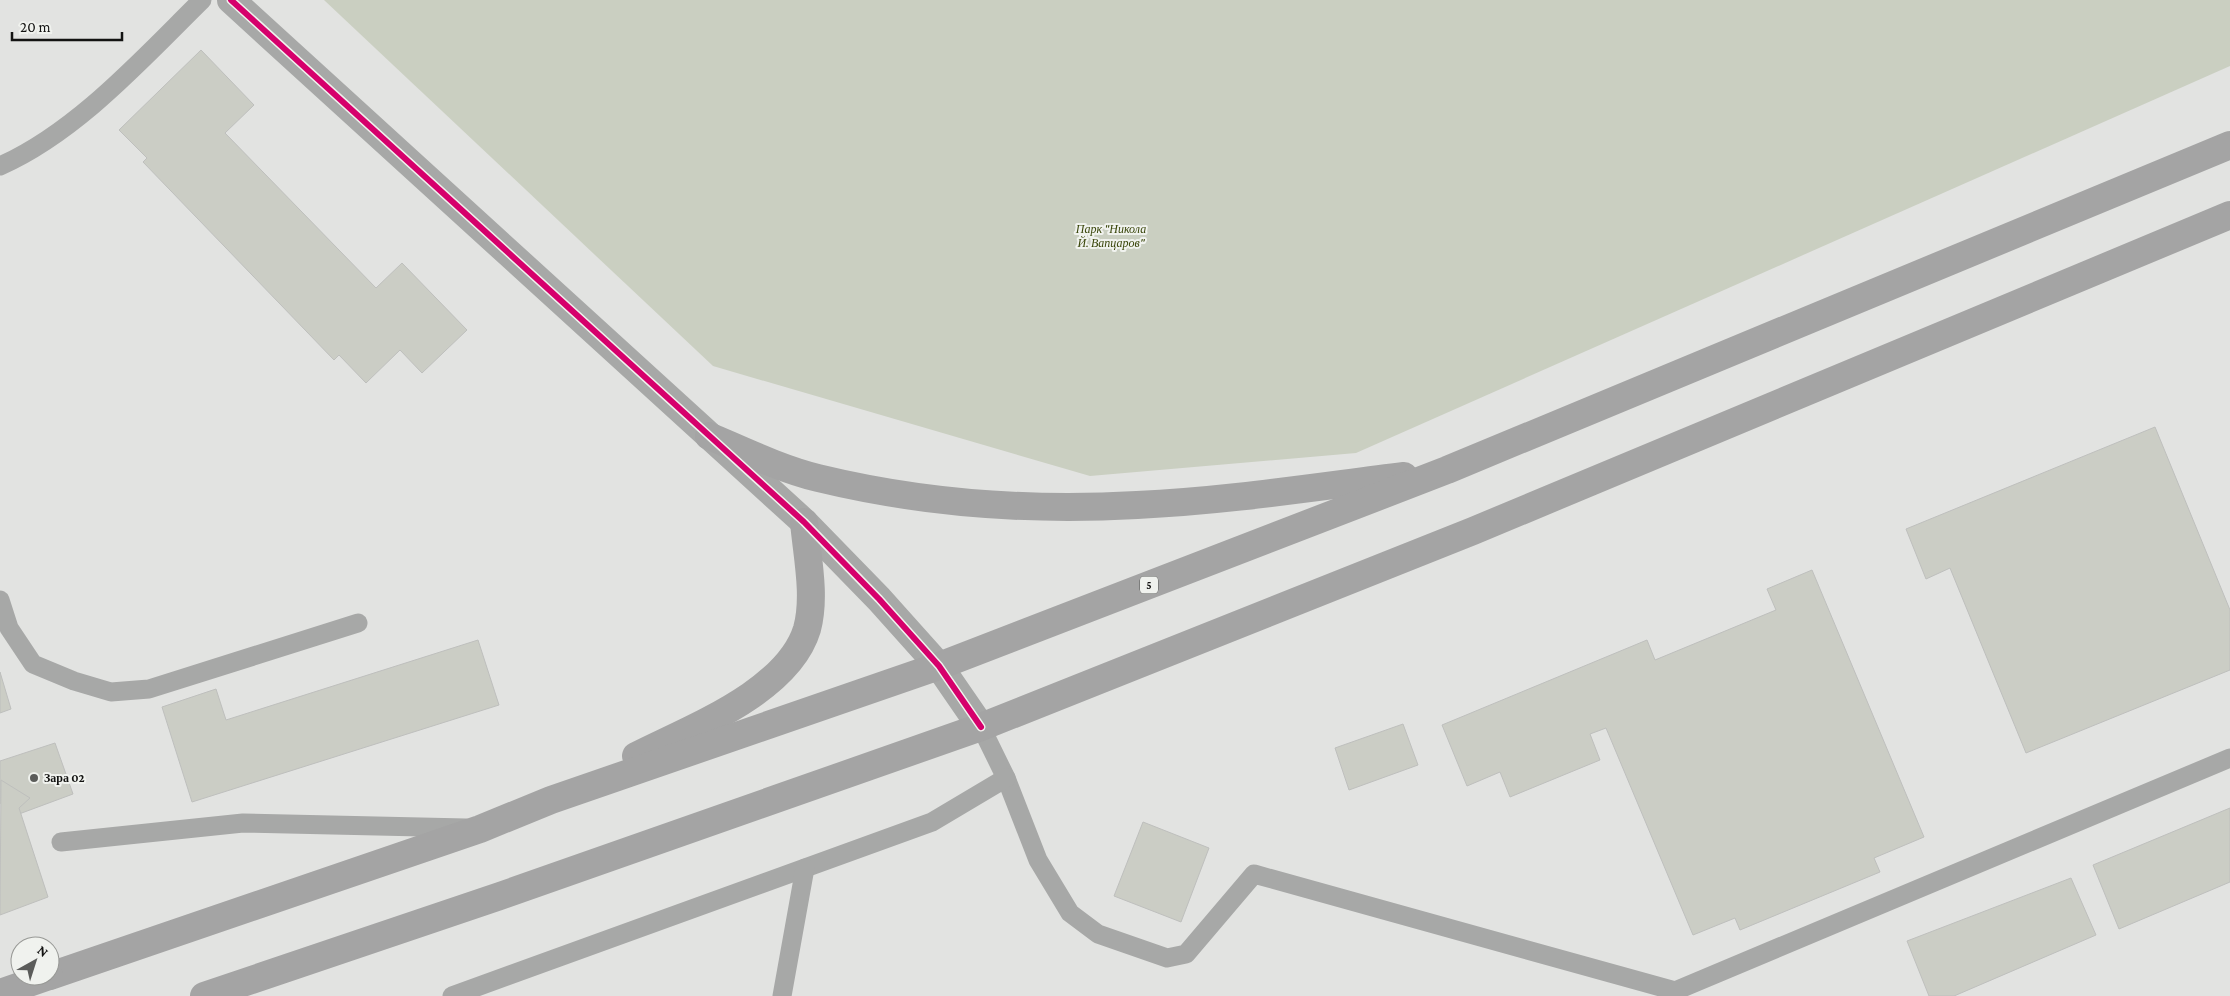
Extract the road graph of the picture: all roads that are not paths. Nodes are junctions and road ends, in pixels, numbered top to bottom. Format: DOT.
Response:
graph roads {
  1 [pos="202,0"];
  2 [pos="231,0"];
  3 [pos="2230,145"];
  4 [pos="0,166"];
  5 [pos="2230,215"];
  6 [pos="709,436"];
  7 [pos="1447,470"];
  8 [pos="804,522"];
  9 [pos="0,600"];
  10 [pos="358,623"];
  11 [pos="939,666"];
  12 [pos="981,727"];
  13 [pos="2230,758"];
  14 [pos="1006,778"];
  15 [pos="551,800"];
  16 [pos="480,829"];
  17 [pos="61,842"];
  18 [pos="805,868"];
  19 [pos="60,973"];
  20 [pos="21,986"];
  21 [pos="0,993"];
  22 [pos="1680,993"];
  23 [pos="204,996"];
  24 [pos="452,996"];
  25 [pos="782,996"];
  1 -- 4 [label="lane"];
  2 -- 6 [label="street"];
  3 -- 7 [label="highway, 5"];
  5 -- 12 [label="highway"];
  6 -- 7 [label="highway"];
  6 -- 8 [label="street"];
  7 -- 11 [label="highway, 5"];
  8 -- 11 [label="street"];
  8 -- 15 [label="highway"];
  9 -- 10 [label="lane"];
  11 -- 12 [label="street"];
  11 -- 15 [label="highway, 5"];
  12 -- 14 [label="lane"];
  12 -- 23 [label="highway"];
  13 -- 22 [label="lane"];
  14 -- 18 [label="lane"];
  14 -- 22 [label="lane"];
  15 -- 16 [label="highway, 5"];
  16 -- 17 [label="lane"];
  16 -- 19 [label="highway, 5"];
  18 -- 24 [label="lane"];
  18 -- 25 [label="lane"];
  20 -- 21 [label="highway, 5"];
}
